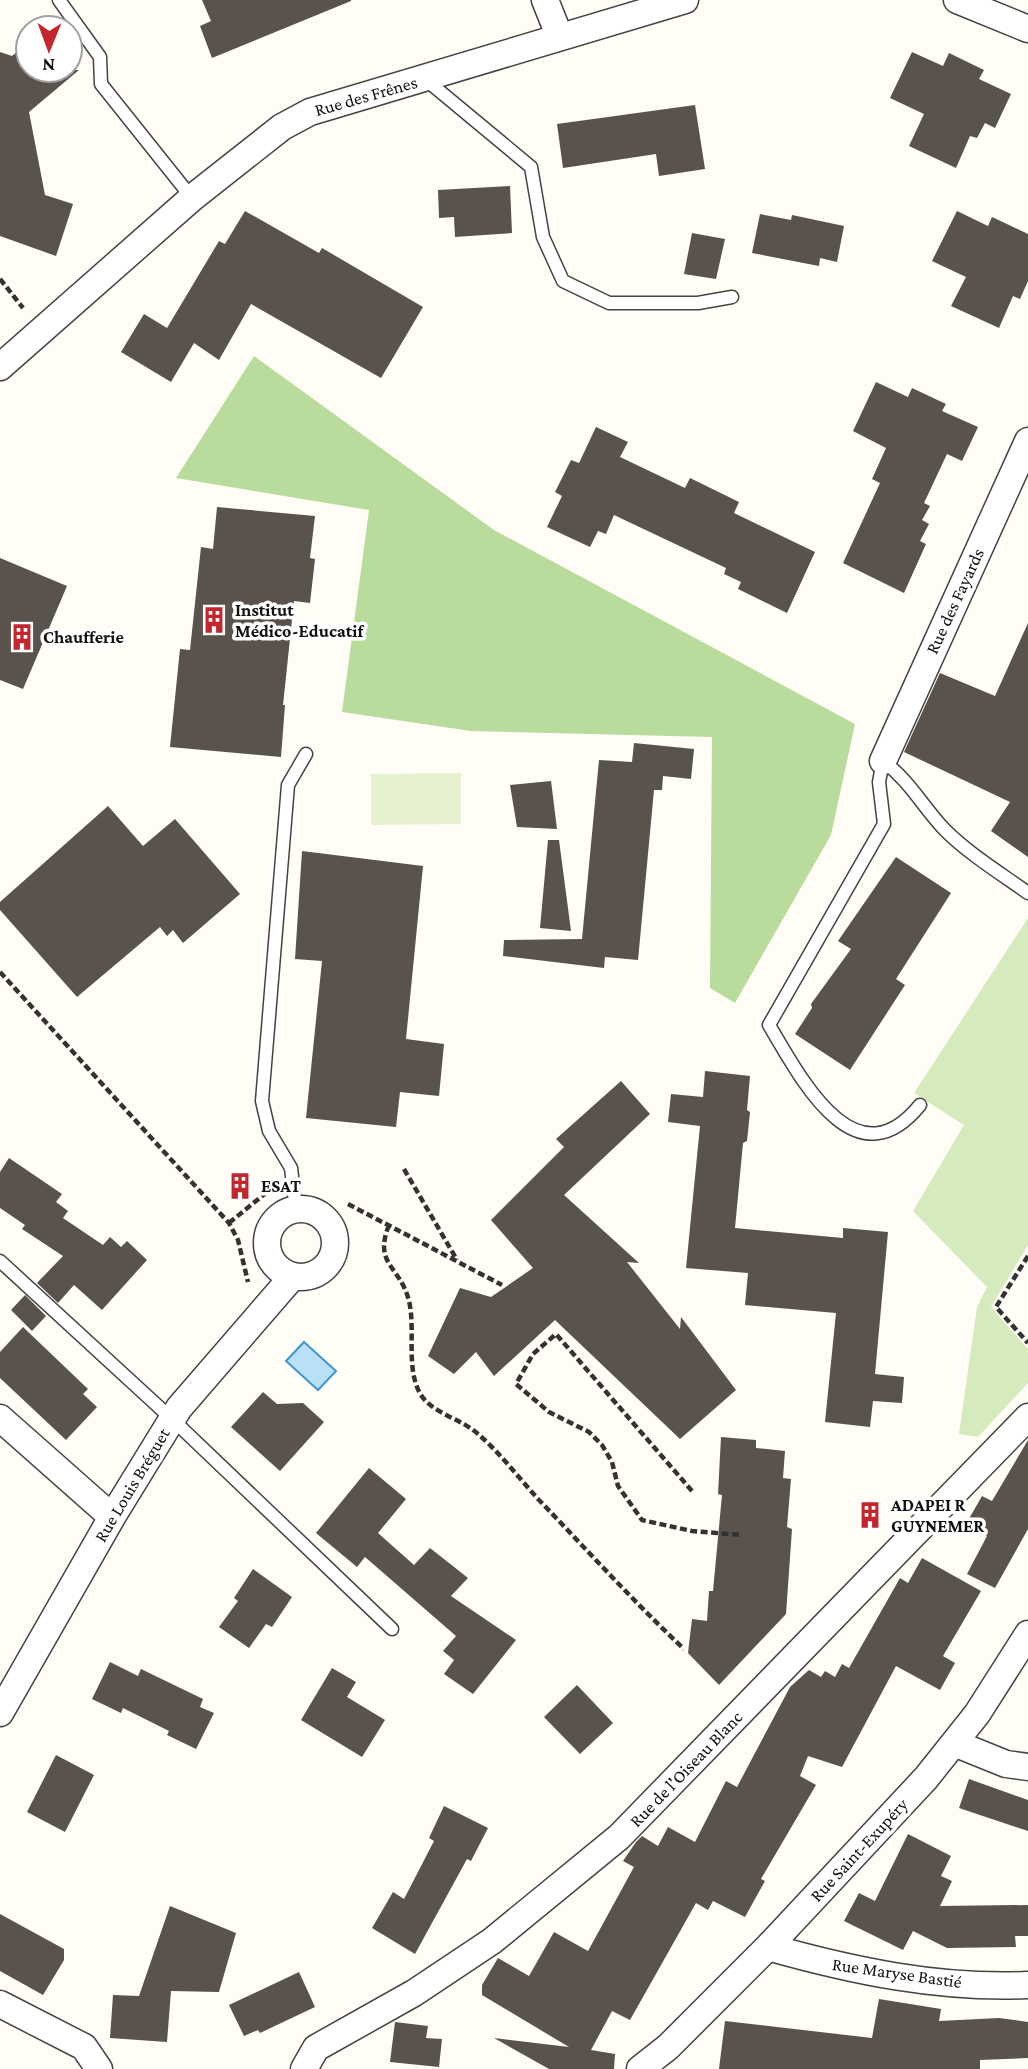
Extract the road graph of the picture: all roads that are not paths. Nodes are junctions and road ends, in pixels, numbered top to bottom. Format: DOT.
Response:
graph roads {
  1 [pos="59,0"];
  2 [pos="545,0"];
  3 [pos="685,0"];
  4 [pos="957,0"];
  5 [pos="1028,29"];
  6 [pos="559,35"];
  7 [pos="425,79"];
  8 [pos="192,198"];
  9 [pos="732,297"];
  10 [pos="0,366"];
  11 [pos="1028,441"];
  12 [pos="306,754"];
  13 [pos="883,761"];
  14 [pos="1028,893"];
  15 [pos="920,1105"];
  16 [pos="296,1210"];
  17 [pos="0,1261"];
  18 [pos="293,1276"];
  19 [pos="1028,1417"];
  20 [pos="0,1418"];
  21 [pos="172,1419"];
  22 [pos="112,1517"];
  23 [pos="392,1629"];
  24 [pos="1028,1634"];
  25 [pos="0,1713"];
  26 [pos="954,1743"];
  27 [pos="1028,1767"];
  28 [pos="768,1947"];
  29 [pos="1028,1985"];
  30 [pos="0,2004"];
  31 [pos="664,2058"];
  32 [pos="99,2069"];
  33 [pos="304,2069"];
  34 [pos="640,2069"];
  1 -- 8 [label="lane"];
  2 -- 6 [label="street"];
  3 -- 6 [label="street, Rue des Frênes"];
  4 -- 5 [label="street"];
  6 -- 7 [label="street, Rue des Frênes"];
  7 -- 8 [label="street, Rue des Frênes"];
  7 -- 9 [label="lane"];
  8 -- 10 [label="street, Rue des Frênes"];
  11 -- 13 [label="street, Rue des Fayards"];
  12 -- 16 [label="lane"];
  13 -- 14 [label="lane"];
  13 -- 15 [label="lane"];
  16 -- 18 [label="street"];
  16 -- 18 [label="street"];
  17 -- 21 [label="lane"];
  18 -- 21 [label="street, Rue Louis Bréguet"];
  19 -- 33 [label="street, Rue de l'Oiseau Blanc"];
  20 -- 22 [label="street"];
  21 -- 22 [label="street, Rue Louis Bréguet"];
  21 -- 23 [label="lane"];
  22 -- 25 [label="street, Rue Louis Bréguet"];
  24 -- 26 [label="street, Rue Saint-Exupéry"];
  26 -- 27 [label="street"];
  26 -- 28 [label="street, Rue Saint-Exupéry"];
  28 -- 29 [label="street, Rue Maryse Bastié"];
  28 -- 31 [label="street, Rue Saint-Exupéry"];
  30 -- 32 [label="street"];
  31 -- 34 [label="street, Rue Saint-Exupéry"];
}
